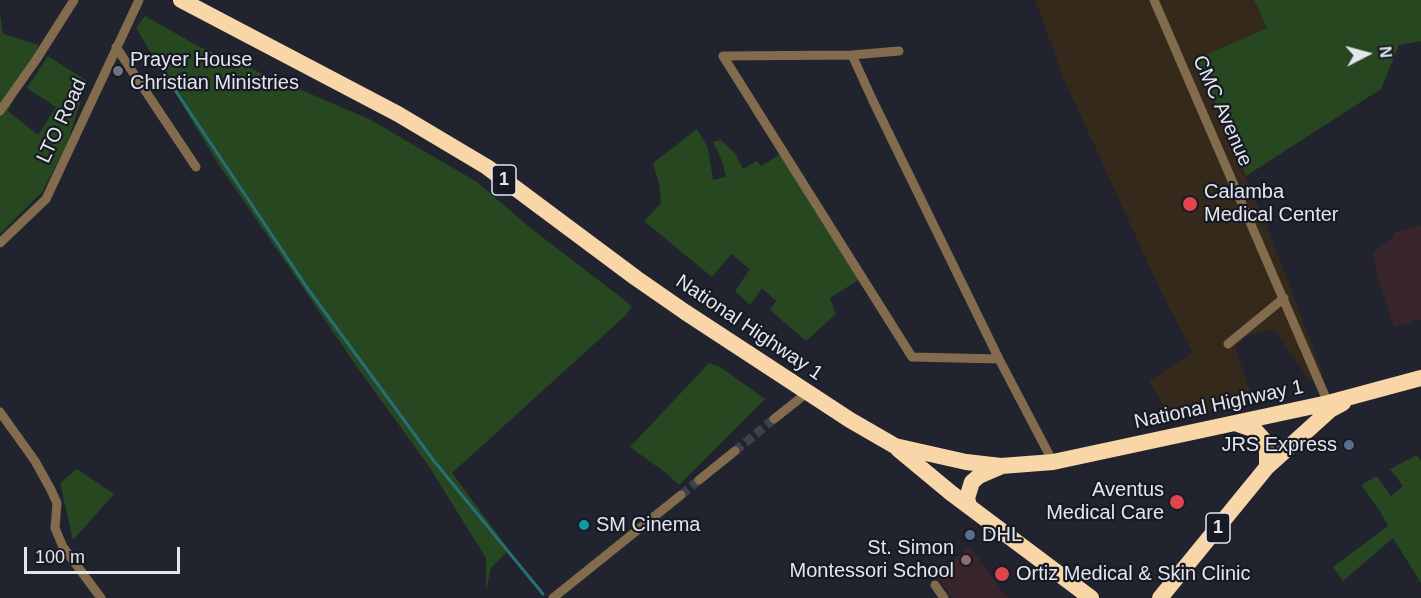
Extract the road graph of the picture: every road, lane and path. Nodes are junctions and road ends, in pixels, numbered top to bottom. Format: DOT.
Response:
graph roads {
  1 [pos="74,0"];
  2 [pos="139,0"];
  3 [pos="181,0"];
  4 [pos="1154,0"];
  5 [pos="116,48"];
  6 [pos="900,51"];
  7 [pos="852,55"];
  8 [pos="0,111"];
  9 [pos="195,167"];
  10 [pos="0,243"];
  11 [pos="1284,298"];
  12 [pos="1228,344"];
  13 [pos="999,359"];
  14 [pos="1421,378"];
  15 [pos="808,392"];
  16 [pos="1329,406"];
  17 [pos="0,412"];
  18 [pos="774,418"];
  19 [pos="1235,423"];
  20 [pos="895,446"];
  21 [pos="735,451"];
  22 [pos="966,462"];
  23 [pos="1053,462"];
  24 [pos="1001,466"];
  25 [pos="1267,467"];
  26 [pos="699,480"];
  27 [pos="951,494"];
  28 [pos="681,495"];
  29 [pos="969,507"];
  30 [pos="935,585"];
  31 [pos="1165,595"];
  32 [pos="101,598"];
  33 [pos="553,598"];
  34 [pos="944,598"];
  35 [pos="1091,598"];
  1 -- 8 [label="street"];
  2 -- 5 [label="street, LTO Road"];
  3 -- 15 [label="highway, National Highway 1 / 1"];
  4 -- 11 [label="street, CMC Avenue"];
  5 -- 9 [label="street"];
  5 -- 10 [label="street, LTO Road"];
  6 -- 7 [label="street"];
  7 -- 13 [label="street"];
  7 -- 13 [label="street"];
  11 -- 12 [label="street"];
  11 -- 16 [label="street, CMC Avenue"];
  13 -- 23 [label="street"];
  14 -- 16 [label="highway, National Highway 1 / 1"];
  15 -- 18 [label="street"];
  15 -- 20 [label="highway, National Highway 1 / 1"];
  16 -- 19 [label="highway, National Highway 1 / 1"];
  16 -- 25 [label="highway, National Highway 1 / 1"];
  17 -- 32 [label="street"];
  19 -- 23 [label="highway, National Highway 1 / 1"];
  19 -- 25 [label="highway"];
  20 -- 22 [label="highway, National Highway 1 / 1"];
  20 -- 27 [label="highway"];
  21 -- 26 [label="street"];
  22 -- 24 [label="highway, National Highway 1 / 1"];
  22 -- 27 [label="highway"];
  23 -- 24 [label="highway, National Highway 1 / 1"];
  24 -- 29 [label="highway, 1"];
  25 -- 31 [label="highway, National Highway 1 / 1"];
  27 -- 29 [label="highway"];
  28 -- 33 [label="street"];
  29 -- 35 [label="highway"];
  30 -- 34 [label="street"];
}
